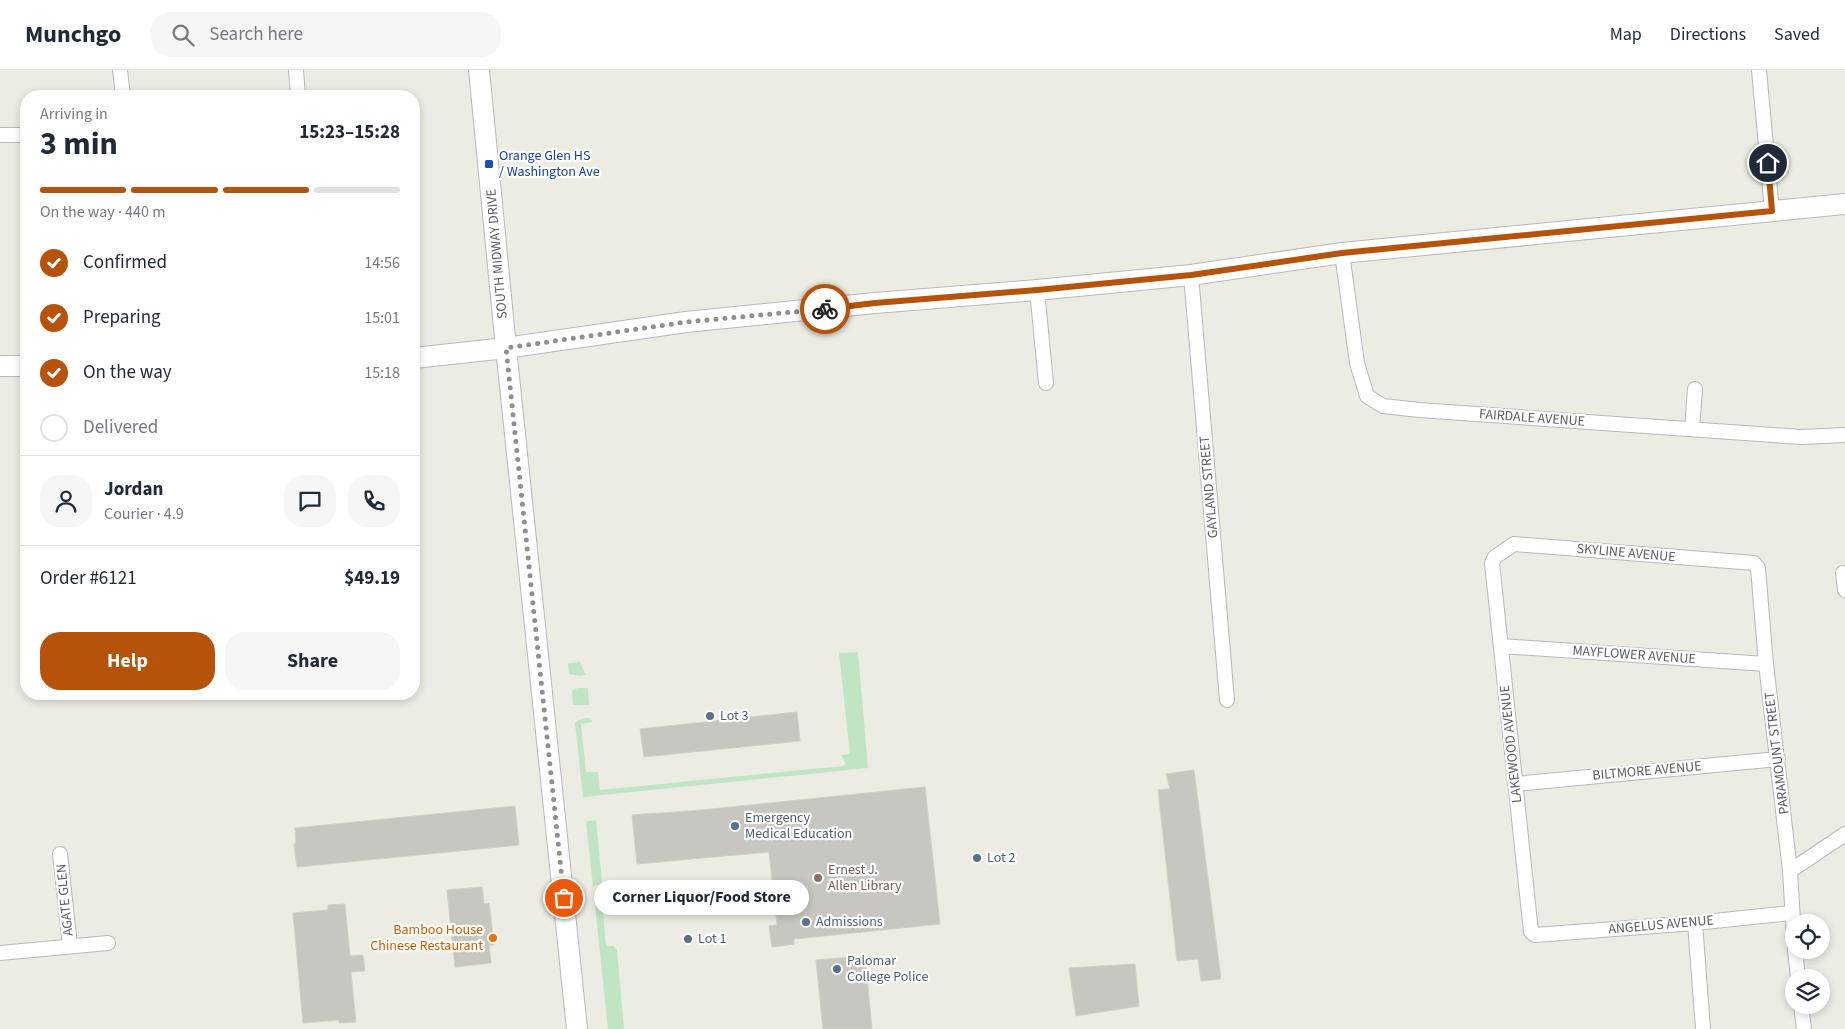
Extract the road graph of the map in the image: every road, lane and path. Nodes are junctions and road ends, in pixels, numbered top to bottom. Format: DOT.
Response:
graph roads {
  1 [pos="120,70"];
  2 [pos="296,70"];
  3 [pos="479,70"];
  4 [pos="1759,70"];
  5 [pos="122,90"];
  6 [pos="298,90"];
  7 [pos="0,135"];
  8 [pos="20,135"];
  9 [pos="1845,204"];
  10 [pos="1772,211"];
  11 [pos="1342,253"];
  12 [pos="1191,275"];
  13 [pos="1037,290"];
  14 [pos="506,348"];
  15 [pos="420,357"];
  16 [pos="0,366"];
  17 [pos="20,366"];
  18 [pos="1046,383"];
  19 [pos="1695,389"];
  20 [pos="1692,429"];
  21 [pos="1845,435"];
  22 [pos="1495,557"];
  23 [pos="1758,568"];
  24 [pos="1843,573"];
  25 [pos="1845,590"];
  26 [pos="1501,646"];
  27 [pos="1766,664"];
  28 [pos="1227,700"];
  29 [pos="1778,759"];
  30 [pos="1515,784"];
  31 [pos="1845,834"];
  32 [pos="60,854"];
  33 [pos="1790,871"];
  34 [pos="1791,913"];
  35 [pos="1695,923"];
  36 [pos="1531,932"];
  37 [pos="108,943"];
  38 [pos="70,945"];
  39 [pos="0,953"];
  40 [pos="1802,1014"];
  41 [pos="577,1029"];
  42 [pos="1703,1029"];
  43 [pos="1804,1029"];
  1 -- 5 [label="street"];
  2 -- 6 [label="street"];
  3 -- 14 [label="main road, SOUTH MIDWAY DRIVE"];
  4 -- 10 [label="street"];
  7 -- 8 [label="street"];
  9 -- 10 [label="main road"];
  10 -- 11 [label="main road"];
  11 -- 12 [label="main road"];
  11 -- 20 [label="street, FAIRDALE AVENUE"];
  12 -- 13 [label="main road"];
  12 -- 28 [label="street, GAYLAND STREET"];
  13 -- 14 [label="main road"];
  13 -- 18 [label="street"];
  14 -- 15 [label="main road"];
  14 -- 41 [label="main road, SOUTH MIDWAY DRIVE"];
  16 -- 17 [label="main road"];
  19 -- 20 [label="street"];
  20 -- 21 [label="street, FAIRDALE AVENUE"];
  22 -- 23 [label="street, SKYLINE AVENUE"];
  22 -- 26 [label="street, LAKEWOOD AVENUE"];
  23 -- 27 [label="street, PARAMOUNT STREET"];
  24 -- 25 [label="street"];
  26 -- 27 [label="street, MAYFLOWER AVENUE"];
  26 -- 30 [label="street, LAKEWOOD AVENUE"];
  27 -- 29 [label="street, PARAMOUNT STREET"];
  29 -- 30 [label="street, BILTMORE AVENUE"];
  29 -- 33 [label="street, PARAMOUNT STREET"];
  30 -- 36 [label="street, LAKEWOOD AVENUE"];
  31 -- 33 [label="street"];
  32 -- 38 [label="street, AGATE GLEN"];
  33 -- 34 [label="street, PARAMOUNT STREET"];
  34 -- 35 [label="street, ANGELUS AVENUE"];
  35 -- 36 [label="street, ANGELUS AVENUE"];
  35 -- 42 [label="street"];
  37 -- 38 [label="street"];
  38 -- 39 [label="street"];
  40 -- 43 [label="street"];
}
